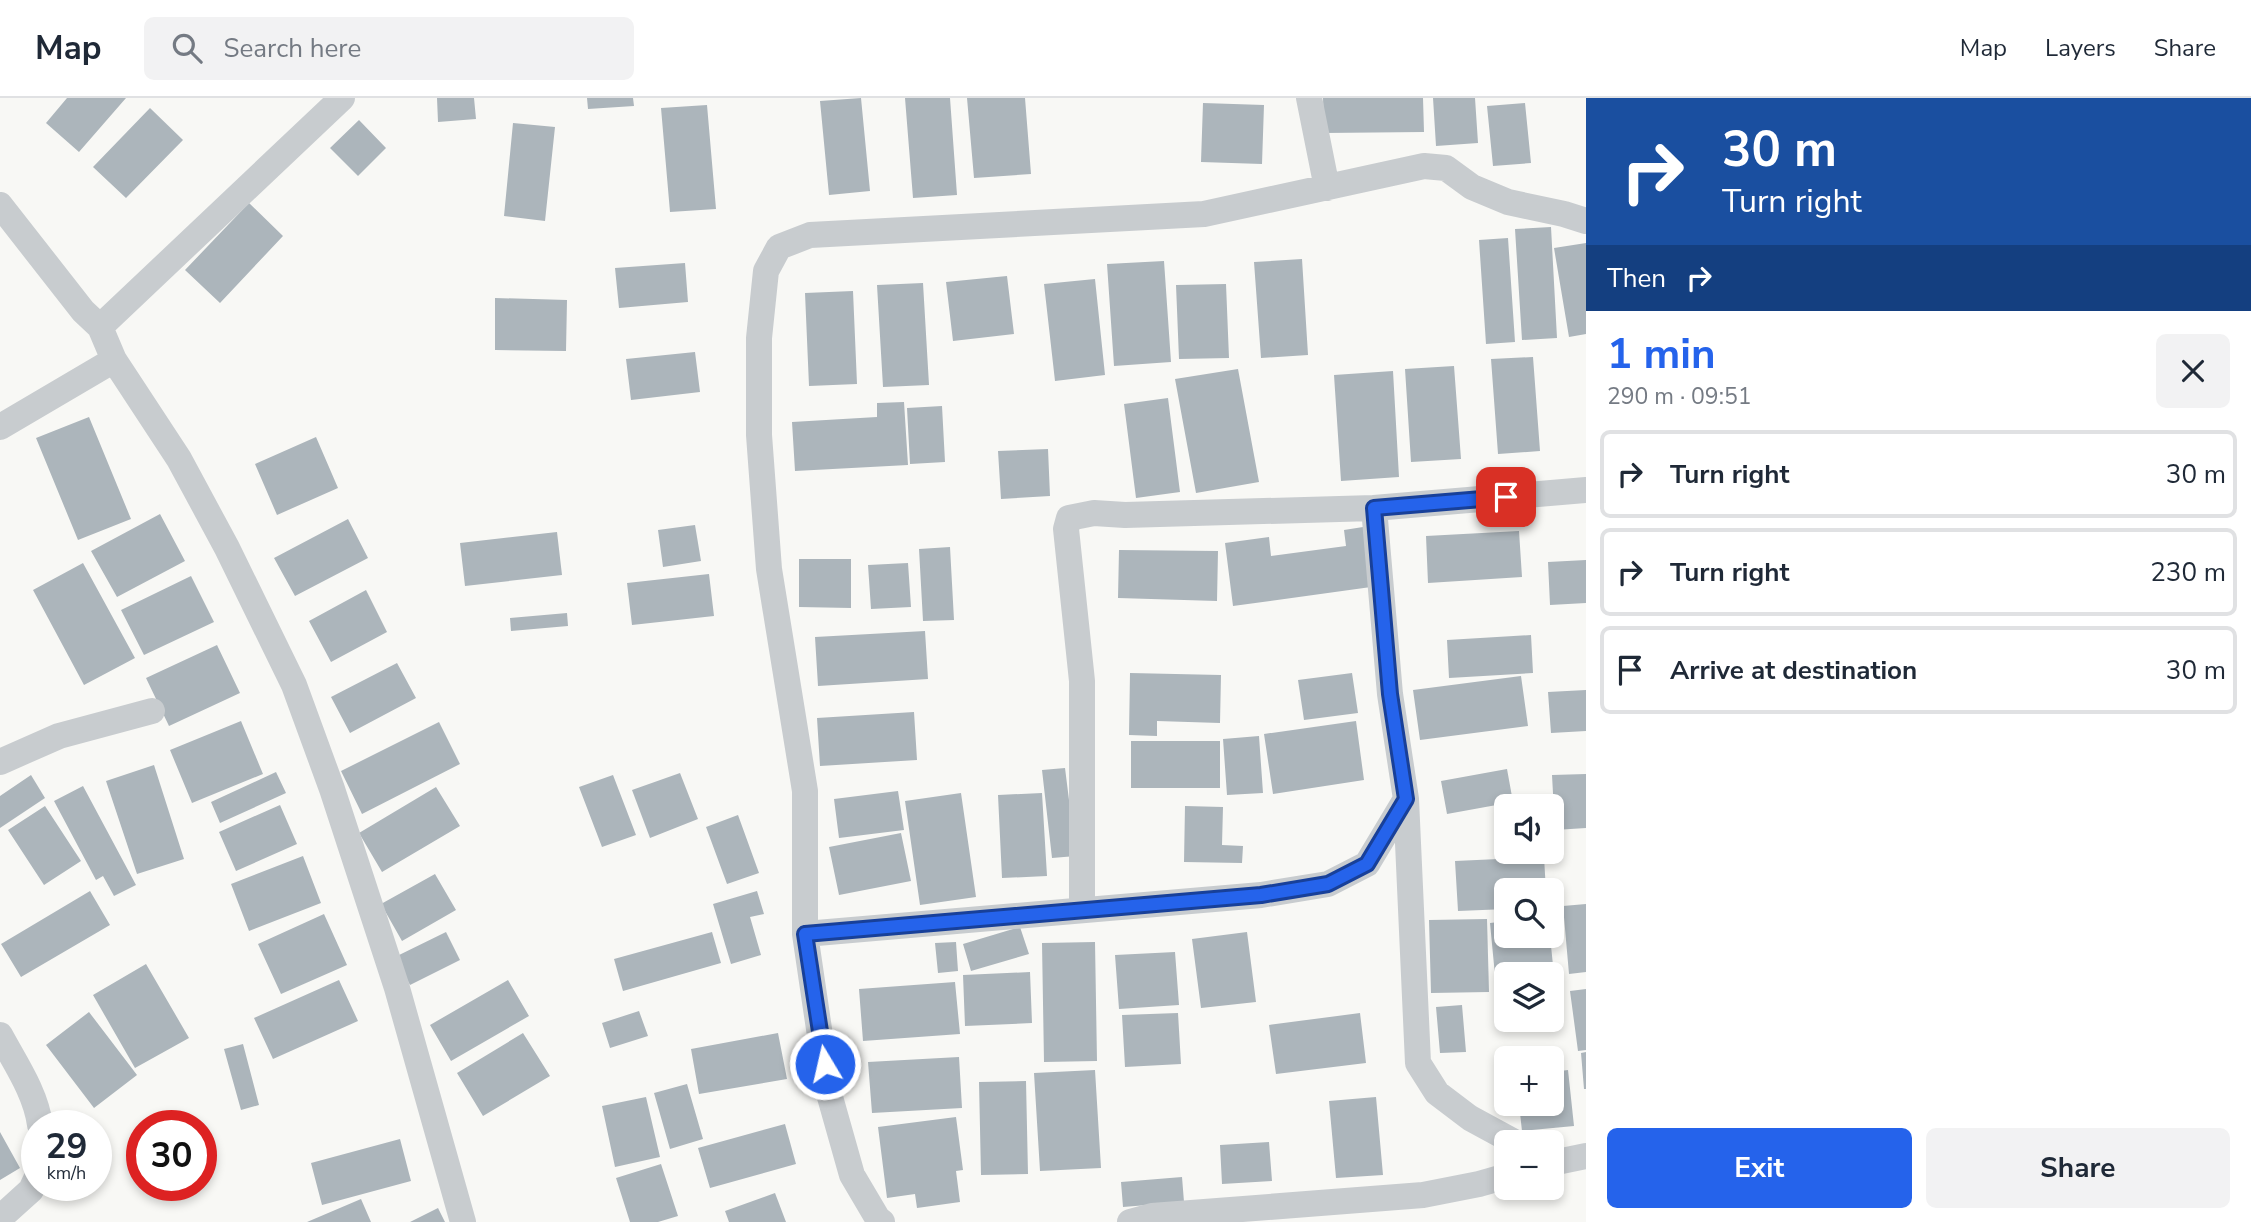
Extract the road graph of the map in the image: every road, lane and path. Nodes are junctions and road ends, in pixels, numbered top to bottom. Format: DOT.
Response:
graph roads {
  1 [pos="342,98"];
  2 [pos="1309,98"];
  3 [pos="1327,188"];
  4 [pos="0,205"];
  5 [pos="1586,221"];
  6 [pos="100,327"];
  7 [pos="114,360"];
  8 [pos="0,427"];
  9 [pos="1586,490"];
  10 [pos="1374,508"];
  11 [pos="152,711"];
  12 [pos="0,762"];
  13 [pos="1406,799"];
  14 [pos="1082,910"];
  15 [pos="805,934"];
  16 [pos="0,1035"];
  17 [pos="37,1110"];
  18 [pos="1494,1131"];
  19 [pos="1586,1156"];
  20 [pos="1564,1160"];
  21 [pos="1494,1180"];
  22 [pos="21,1199"];
  23 [pos="0,1217"];
  24 [pos="1144,1220"];
  25 [pos="463,1222"];
  26 [pos="882,1222"];
  1 -- 6 [label="street"];
  2 -- 3 [label="street"];
  3 -- 5 [label="street"];
  3 -- 15 [label="street"];
  4 -- 6 [label="street"];
  6 -- 7 [label="street"];
  7 -- 8 [label="street"];
  7 -- 25 [label="street"];
  9 -- 10 [label="street"];
  10 -- 13 [label="street"];
  10 -- 14 [label="street"];
  11 -- 12 [label="street"];
  13 -- 14 [label="street"];
  13 -- 18 [label="street"];
  14 -- 15 [label="street"];
  15 -- 26 [label="street"];
  16 -- 17 [label="street"];
  19 -- 20 [label="street"];
  21 -- 24 [label="street"];
  22 -- 23 [label="street"];
}
